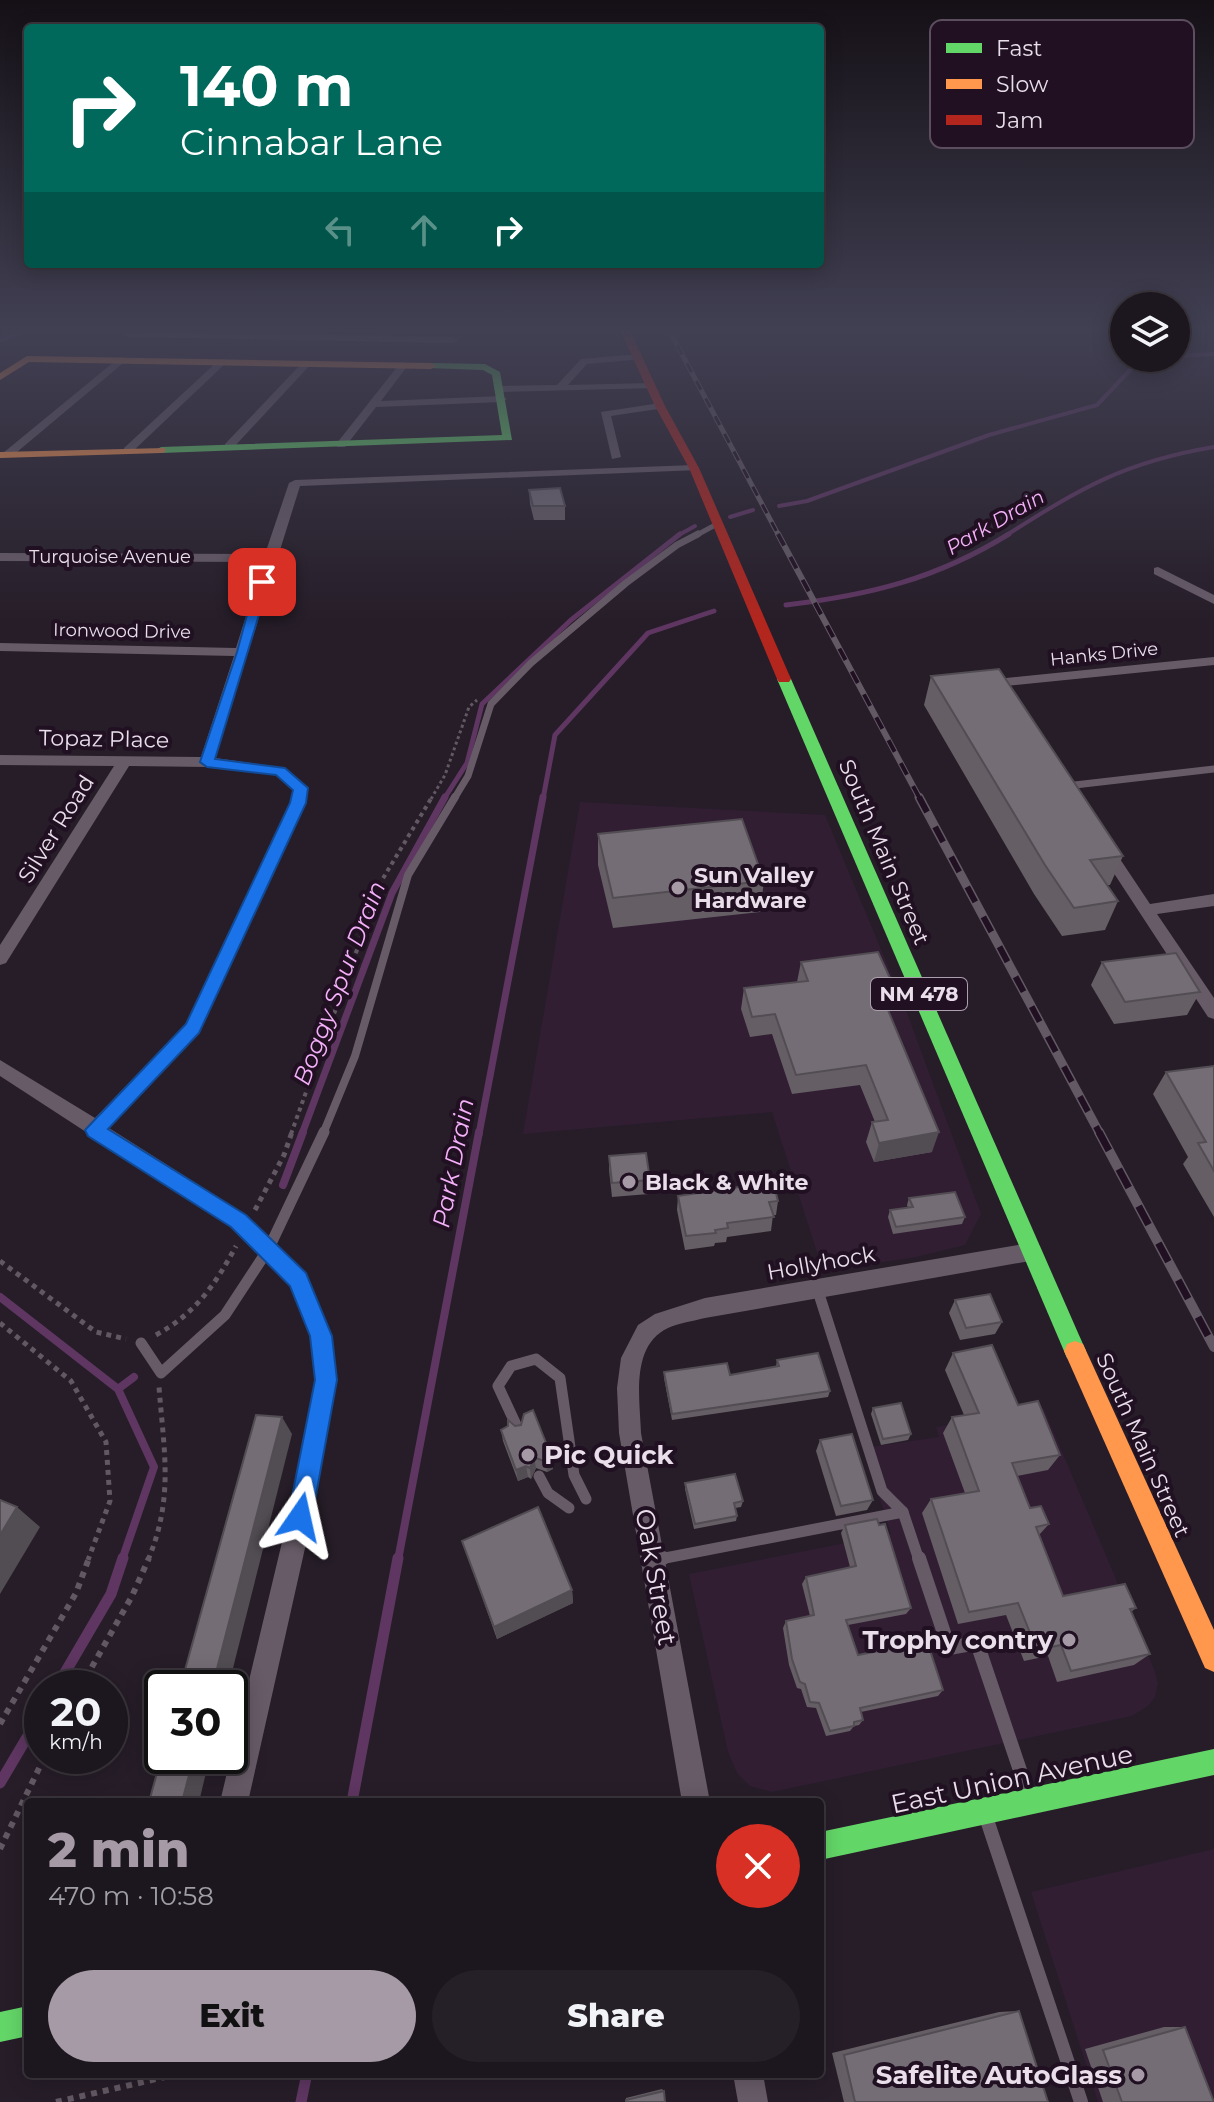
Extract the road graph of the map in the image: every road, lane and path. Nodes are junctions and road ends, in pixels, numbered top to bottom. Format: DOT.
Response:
graph roads {
  1 [pos="40,426"];
  2 [pos="154,426"];
  3 [pos="248,426"];
  4 [pos="356,426"];
  5 [pos="506,426"];
  6 [pos="608,426"];
  7 [pos="671,426"];
  8 [pos="341,445"];
  9 [pos="229,446"];
  10 [pos="128,450"];
  11 [pos="4,455"];
  12 [pos="616,457"];
  13 [pos="694,468"];
  14 [pos="717,524"];
  15 [pos="0,557"];
  16 [pos="269,558"];
  17 [pos="1158,571"];
  18 [pos="1214,600"];
  19 [pos="0,647"];
  20 [pos="243,652"];
  21 [pos="1214,661"];
  22 [pos="479,697"];
  23 [pos="1014,708"];
  24 [pos="0,760"];
  25 [pos="207,762"];
  26 [pos="123,763"];
  27 [pos="1214,769"];
  28 [pos="1065,786"];
  29 [pos="1098,836"];
  30 [pos="1214,900"];
  31 [pos="1146,910"];
  32 [pos="0,959"];
  33 [pos="1214,1012"];
  34 [pos="0,1067"];
  35 [pos="95,1130"];
  36 [pos="246,1227"];
  37 [pos="269,1248"];
  38 [pos="1030,1252"];
  39 [pos="0,1261"];
  40 [pos="817,1288"];
  41 [pos="0,1323"];
  42 [pos="141,1343"];
  43 [pos="633,1350"];
  44 [pos="161,1373"];
  45 [pos="518,1429"];
  46 [pos="539,1476"];
  47 [pos="586,1499"];
  48 [pos="569,1508"];
  49 [pos="903,1512"];
  50 [pos="653,1561"];
  51 [pos="1214,1659"];
  52 [pos="89,1670"];
  53 [pos="0,1724"];
  54 [pos="1214,1762"];
  55 [pos="36,1774"];
  56 [pos="25,1798"];
  57 [pos="235,1798"];
  58 [pos="695,1798"];
  59 [pos="24,1799"];
  60 [pos="1031,1801"];
  61 [pos="984,1811"];
  62 [pos="824,1845"];
  63 [pos="0,1849"];
  64 [pos="24,2022"];
  65 [pos="0,2027"];
  66 [pos="161,2078"];
  67 [pos="749,2078"];
  68 [pos="56,2102"];
  69 [pos="753,2102"];
  70 [pos="1081,2102"];
  1 -- 11 [label="street"];
  2 -- 10 [label="street"];
  3 -- 9 [label="street"];
  4 -- 8 [label="street"];
  5 -- 8 [label="main road"];
  6 -- 12 [label="street"];
  7 -- 13 [label="main road, South Main Street / NM 478"];
  8 -- 9 [label="main road"];
  9 -- 10 [label="main road"];
  10 -- 11 [label="main road"];
  13 -- 14 [label="main road, South Main Street / NM 478"];
  13 -- 16 [label="street"];
  14 -- 37 [label="lane"];
  14 -- 38 [label="main road, South Main Street / NM 478"];
  15 -- 16 [label="street, Turquoise Avenue"];
  16 -- 20 [label="street"];
  17 -- 18 [label="street"];
  19 -- 20 [label="street, Ironwood Drive"];
  20 -- 25 [label="street"];
  21 -- 23 [label="street, Hanks Drive"];
  22 -- 36 [label="path"];
  24 -- 26 [label="street, Topaz Place"];
  25 -- 26 [label="street, Topaz Place"];
  25 -- 35 [label="street, Topaz Place"];
  26 -- 32 [label="street, Silver Road"];
  27 -- 28 [label="lane"];
  29 -- 31 [label="street"];
  30 -- 31 [label="street"];
  31 -- 33 [label="street"];
  34 -- 35 [label="street"];
  35 -- 36 [label="street"];
  36 -- 37 [label="street"];
  36 -- 42 [label="path"];
  37 -- 44 [label="lane"];
  37 -- 57 [label="street"];
  38 -- 40 [label="street, Hollyhock"];
  38 -- 51 [label="main road, South Main Street / NM 478"];
  39 -- 42 [label="path"];
  40 -- 43 [label="street, Hollyhock"];
  40 -- 49 [label="lane"];
  41 -- 53 [label="path"];
  42 -- 44 [label="lane"];
  43 -- 50 [label="street, Oak Street"];
  44 -- 52 [label="path"];
  45 -- 47 [label="lane"];
  46 -- 48 [label="lane"];
  49 -- 50 [label="lane"];
  49 -- 60 [label="lane"];
  50 -- 58 [label="street, Oak Street"];
  54 -- 60 [label="main road, East Union Avenue"];
  55 -- 56 [label="path"];
  59 -- 63 [label="path"];
  60 -- 61 [label="main road, East Union Avenue"];
  61 -- 62 [label="main road, East Union Avenue"];
  61 -- 70 [label="lane"];
  64 -- 65 [label="main road"];
  66 -- 68 [label="path"];
  67 -- 69 [label="street"];
}
